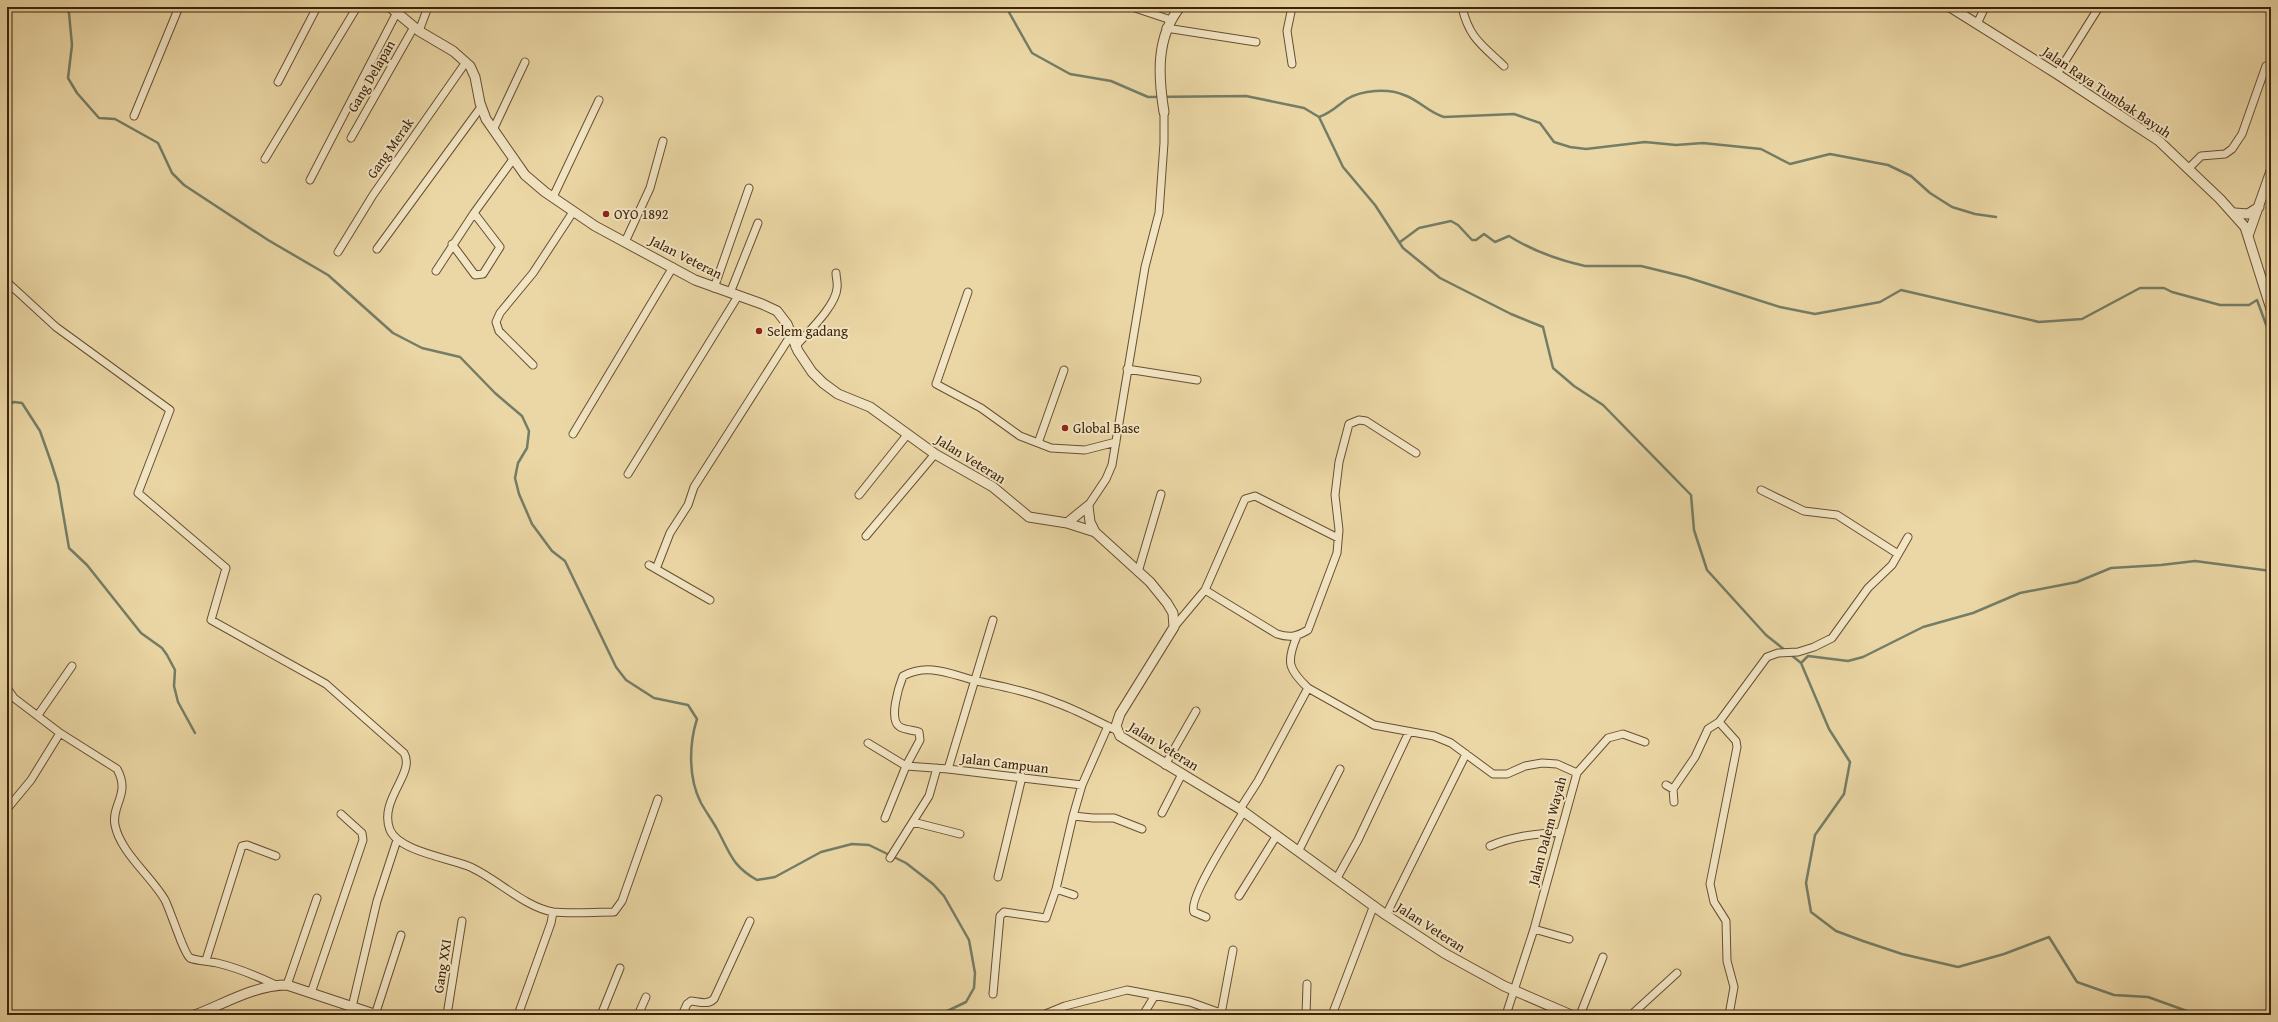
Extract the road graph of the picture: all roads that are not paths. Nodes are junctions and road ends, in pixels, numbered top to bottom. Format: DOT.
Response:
graph roads {
  1 [pos="178,7"];
  2 [pos="317,7"];
  3 [pos="357,7"];
  4 [pos="428,7"];
  5 [pos="1132,7"];
  6 [pos="1180,7"];
  7 [pos="1292,7"];
  8 [pos="1462,7"];
  9 [pos="1950,7"];
  10 [pos="1985,7"];
  11 [pos="2099,7"];
  12 [pos="393,10"];
  13 [pos="1169,24"];
  14 [pos="1977,24"];
  15 [pos="417,29"];
  16 [pos="1256,42"];
  17 [pos="466,62"];
  18 [pos="525,62"];
  19 [pos="1292,64"];
  20 [pos="1504,66"];
  21 [pos="2266,66"];
  22 [pos="2057,74"];
  23 [pos="278,82"];
  24 [pos="599,100"];
  25 [pos="481,107"];
  26 [pos="1164,112"];
  27 [pos="134,116"];
  28 [pos="493,130"];
  29 [pos="351,138"];
  30 [pos="663,141"];
  31 [pos="514,158"];
  32 [pos="265,159"];
  33 [pos="2188,169"];
  34 [pos="2271,171"];
  35 [pos="310,180"];
  36 [pos="749,188"];
  37 [pos="553,197"];
  38 [pos="2259,207"];
  39 [pos="573,212"];
  40 [pos="474,213"];
  41 [pos="2235,213"];
  42 [pos="758,222"];
  43 [pos="2248,236"];
  44 [pos="625,242"];
  45 [pos="452,244"];
  46 [pos="377,249"];
  47 [pos="338,252"];
  48 [pos="673,267"];
  49 [pos="436,271"];
  50 [pos="836,273"];
  51 [pos="7,282"];
  52 [pos="714,288"];
  53 [pos="968,292"];
  54 [pos="734,295"];
  55 [pos="2271,309"];
  56 [pos="791,335"];
  57 [pos="795,347"];
  58 [pos="533,365"];
  59 [pos="1127,369"];
  60 [pos="1064,370"];
  61 [pos="1197,380"];
  62 [pos="573,434"];
  63 [pos="906,435"];
  64 [pos="1116,442"];
  65 [pos="1038,443"];
  66 [pos="936,454"];
  67 [pos="1416,454"];
  68 [pos="628,474"];
  69 [pos="1761,490"];
  70 [pos="1161,494"];
  71 [pos="859,495"];
  72 [pos="1088,506"];
  73 [pos="1068,523"];
  74 [pos="1095,532"];
  75 [pos="866,536"];
  76 [pos="1908,537"];
  77 [pos="1338,538"];
  78 [pos="1898,554"];
  79 [pos="649,565"];
  80 [pos="656,569"];
  81 [pos="1138,572"];
  82 [pos="1205,590"];
  83 [pos="710,600"];
  84 [pos="993,620"];
  85 [pos="1174,627"];
  86 [pos="1297,636"];
  87 [pos="72,666"];
  88 [pos="975,680"];
  89 [pos="7,688"];
  90 [pos="1308,688"];
  91 [pos="1196,710"];
  92 [pos="38,715"];
  93 [pos="1719,722"];
  94 [pos="1112,728"];
  95 [pos="1409,732"];
  96 [pos="60,734"];
  97 [pos="1645,742"];
  98 [pos="868,743"];
  99 [pos="1466,754"];
  100 [pos="1165,765"];
  101 [pos="906,766"];
  102 [pos="938,768"];
  103 [pos="948,769"];
  104 [pos="1340,769"];
  105 [pos="1577,773"];
  106 [pos="1182,774"];
  107 [pos="1022,778"];
  108 [pos="1082,785"];
  109 [pos="1666,785"];
  110 [pos="1673,789"];
  111 [pos="658,800"];
  112 [pos="1674,802"];
  113 [pos="7,809"];
  114 [pos="1241,812"];
  115 [pos="1162,813"];
  116 [pos="341,814"];
  117 [pos="1073,816"];
  118 [pos="885,818"];
  119 [pos="913,822"];
  120 [pos="1142,829"];
  121 [pos="1561,832"];
  122 [pos="960,834"];
  123 [pos="1277,835"];
  124 [pos="396,843"];
  125 [pos="1490,846"];
  126 [pos="1299,850"];
  127 [pos="276,856"];
  128 [pos="890,858"];
  129 [pos="998,877"];
  130 [pos="1338,878"];
  131 [pos="1056,889"];
  132 [pos="1074,895"];
  133 [pos="1239,896"];
  134 [pos="317,898"];
  135 [pos="1374,906"];
  136 [pos="552,912"];
  137 [pos="1386,915"];
  138 [pos="1206,917"];
  139 [pos="462,921"];
  140 [pos="750,921"];
  141 [pos="1534,929"];
  142 [pos="400,935"];
  143 [pos="1569,939"];
  144 [pos="1233,950"];
  145 [pos="1603,957"];
  146 [pos="206,960"];
  147 [pos="620,968"];
  148 [pos="1677,973"];
  149 [pos="1307,984"];
  150 [pos="287,985"];
  151 [pos="275,986"];
  152 [pos="1515,990"];
  153 [pos="311,993"];
  154 [pos="993,994"];
  155 [pos="646,996"];
  156 [pos="1154,997"];
  157 [pos="352,1007"];
  158 [pos="1220,1014"];
  159 [pos="195,1015"];
  160 [pos="376,1015"];
  161 [pos="447,1015"];
  162 [pos="518,1015"];
  163 [pos="601,1015"];
  164 [pos="638,1015"];
  165 [pos="682,1015"];
  166 [pos="1043,1015"];
  167 [pos="1143,1015"];
  168 [pos="1306,1015"];
  169 [pos="1332,1015"];
  170 [pos="1506,1015"];
  171 [pos="1571,1015"];
  172 [pos="1580,1015"];
  173 [pos="1631,1015"];
  174 [pos="1730,1015"];
  1 -- 27 [label="street"];
  2 -- 23 [label="street"];
  3 -- 32 [label="street"];
  4 -- 15 [label="street, Gang Delapan"];
  5 -- 13 [label="street"];
  6 -- 13 [label="street"];
  7 -- 19 [label="street"];
  8 -- 20 [label="street"];
  9 -- 14 [label="street, Jalan Raya Tumbak Bayuh"];
  10 -- 14 [label="street"];
  11 -- 22 [label="street"];
  12 -- 15 [label="street, Jalan Veteran"];
  12 -- 35 [label="street"];
  13 -- 16 [label="street"];
  13 -- 26 [label="street"];
  14 -- 22 [label="street, Jalan Raya Tumbak Bayuh"];
  15 -- 17 [label="street, Jalan Veteran"];
  15 -- 29 [label="street, Gang Delapan"];
  17 -- 25 [label="street, Jalan Veteran"];
  17 -- 47 [label="street, Gang Merak"];
  18 -- 28 [label="street"];
  21 -- 33 [label="street"];
  22 -- 33 [label="street, Jalan Raya Tumbak Bayuh"];
  24 -- 37 [label="street"];
  25 -- 28 [label="street, Jalan Veteran"];
  25 -- 46 [label="street"];
  26 -- 59 [label="street"];
  28 -- 31 [label="street, Jalan Veteran"];
  30 -- 44 [label="street"];
  31 -- 37 [label="street, Jalan Veteran"];
  31 -- 40 [label="street"];
  33 -- 41 [label="street, Jalan Raya Tumbak Bayuh"];
  34 -- 38 [label="street"];
  36 -- 52 [label="street"];
  37 -- 39 [label="street, Jalan Veteran"];
  38 -- 41 [label="street"];
  38 -- 43 [label="street"];
  39 -- 44 [label="street, Jalan Veteran"];
  39 -- 58 [label="street"];
  40 -- 45 [label="street"];
  40 -- 45 [label="street"];
  41 -- 43 [label="street, Jalan Raya Tumbak Bayuh"];
  42 -- 54 [label="street"];
  43 -- 55 [label="street, Jalan Raya Tumbak Bayuh"];
  44 -- 48 [label="street, Jalan Veteran"];
  45 -- 49 [label="street"];
  48 -- 52 [label="street, Jalan Veteran"];
  48 -- 62 [label="street"];
  50 -- 57 [label="street"];
  51 -- 136 [label="street"];
  52 -- 54 [label="street, Jalan Veteran"];
  53 -- 65 [label="street"];
  54 -- 56 [label="street, Jalan Veteran"];
  54 -- 68 [label="street"];
  56 -- 57 [label="street, Jalan Veteran"];
  56 -- 80 [label="street"];
  57 -- 63 [label="street, Jalan Veteran"];
  59 -- 61 [label="street"];
  59 -- 64 [label="street"];
  60 -- 65 [label="street"];
  63 -- 66 [label="street, Jalan Veteran"];
  63 -- 71 [label="street"];
  64 -- 65 [label="street"];
  64 -- 72 [label="street"];
  66 -- 73 [label="street, Jalan Veteran"];
  66 -- 75 [label="street"];
  67 -- 77 [label="street"];
  69 -- 78 [label="street"];
  70 -- 81 [label="street"];
  72 -- 73 [label="street"];
  72 -- 74 [label="street"];
  73 -- 74 [label="street, Jalan Veteran"];
  74 -- 81 [label="street, Jalan Veteran"];
  76 -- 78 [label="street"];
  77 -- 82 [label="street"];
  77 -- 86 [label="street"];
  78 -- 93 [label="street"];
  79 -- 80 [label="street"];
  80 -- 83 [label="street"];
  81 -- 85 [label="street, Jalan Veteran"];
  82 -- 85 [label="street"];
  82 -- 86 [label="street"];
  84 -- 88 [label="street"];
  85 -- 94 [label="street, Jalan Veteran"];
  86 -- 90 [label="street, Jalan Dalem Wayah"];
  87 -- 92 [label="street"];
  88 -- 94 [label="street"];
  88 -- 101 [label="street"];
  88 -- 103 [label="street"];
  89 -- 92 [label="street"];
  90 -- 95 [label="street, Jalan Dalem Wayah"];
  90 -- 114 [label="street"];
  91 -- 100 [label="street"];
  92 -- 96 [label="street"];
  93 -- 110 [label="street"];
  93 -- 174 [label="street"];
  94 -- 100 [label="street, Jalan Veteran"];
  94 -- 108 [label="street"];
  95 -- 99 [label="street, Jalan Dalem Wayah"];
  95 -- 130 [label="street"];
  96 -- 113 [label="street"];
  96 -- 146 [label="street"];
  97 -- 105 [label="street"];
  98 -- 101 [label="street, Jalan Campuan"];
  99 -- 105 [label="street, Jalan Dalem Wayah"];
  99 -- 137 [label="street"];
  100 -- 106 [label="street, Jalan Veteran"];
  101 -- 102 [label="street, Jalan Campuan"];
  101 -- 118 [label="street"];
  102 -- 103 [label="street, Jalan Campuan"];
  102 -- 119 [label="street"];
  103 -- 107 [label="street, Jalan Campuan"];
  104 -- 126 [label="street"];
  105 -- 121 [label="street, Jalan Dalem Wayah"];
  106 -- 114 [label="street, Jalan Veteran"];
  106 -- 115 [label="street"];
  107 -- 108 [label="street, Jalan Campuan"];
  107 -- 129 [label="street"];
  108 -- 117 [label="street"];
  109 -- 110 [label="street"];
  110 -- 112 [label="street"];
  111 -- 136 [label="street"];
  114 -- 123 [label="street, Jalan Veteran"];
  114 -- 138 [label="street"];
  116 -- 153 [label="street"];
  117 -- 120 [label="street"];
  117 -- 131 [label="street"];
  119 -- 122 [label="street"];
  119 -- 128 [label="street"];
  121 -- 125 [label="street"];
  121 -- 141 [label="street, Jalan Dalem Wayah"];
  123 -- 126 [label="street, Jalan Veteran"];
  123 -- 133 [label="street"];
  124 -- 157 [label="street"];
  126 -- 130 [label="street, Jalan Veteran"];
  127 -- 146 [label="street"];
  130 -- 135 [label="street, Jalan Veteran"];
  131 -- 132 [label="street"];
  131 -- 154 [label="street"];
  134 -- 150 [label="street"];
  135 -- 137 [label="street, Jalan Veteran"];
  135 -- 169 [label="street"];
  136 -- 162 [label="street"];
  137 -- 152 [label="street, Jalan Veteran"];
  139 -- 161 [label="street, Gang XXI"];
  140 -- 165 [label="street"];
  141 -- 143 [label="street"];
  141 -- 152 [label="street, Jalan Dalem Wayah"];
  142 -- 160 [label="street"];
  144 -- 158 [label="street"];
  145 -- 172 [label="street"];
  146 -- 151 [label="street"];
  147 -- 163 [label="street"];
  148 -- 173 [label="street"];
  149 -- 168 [label="street"];
  150 -- 151 [label="street"];
  150 -- 153 [label="street"];
  151 -- 159 [label="street"];
  152 -- 170 [label="street, Jalan Dalem Wayah"];
  152 -- 171 [label="street, Jalan Veteran"];
  153 -- 157 [label="street"];
  155 -- 164 [label="street"];
  156 -- 158 [label="street"];
  156 -- 166 [label="street"];
  156 -- 167 [label="street"];
  157 -- 160 [label="street"];
}
